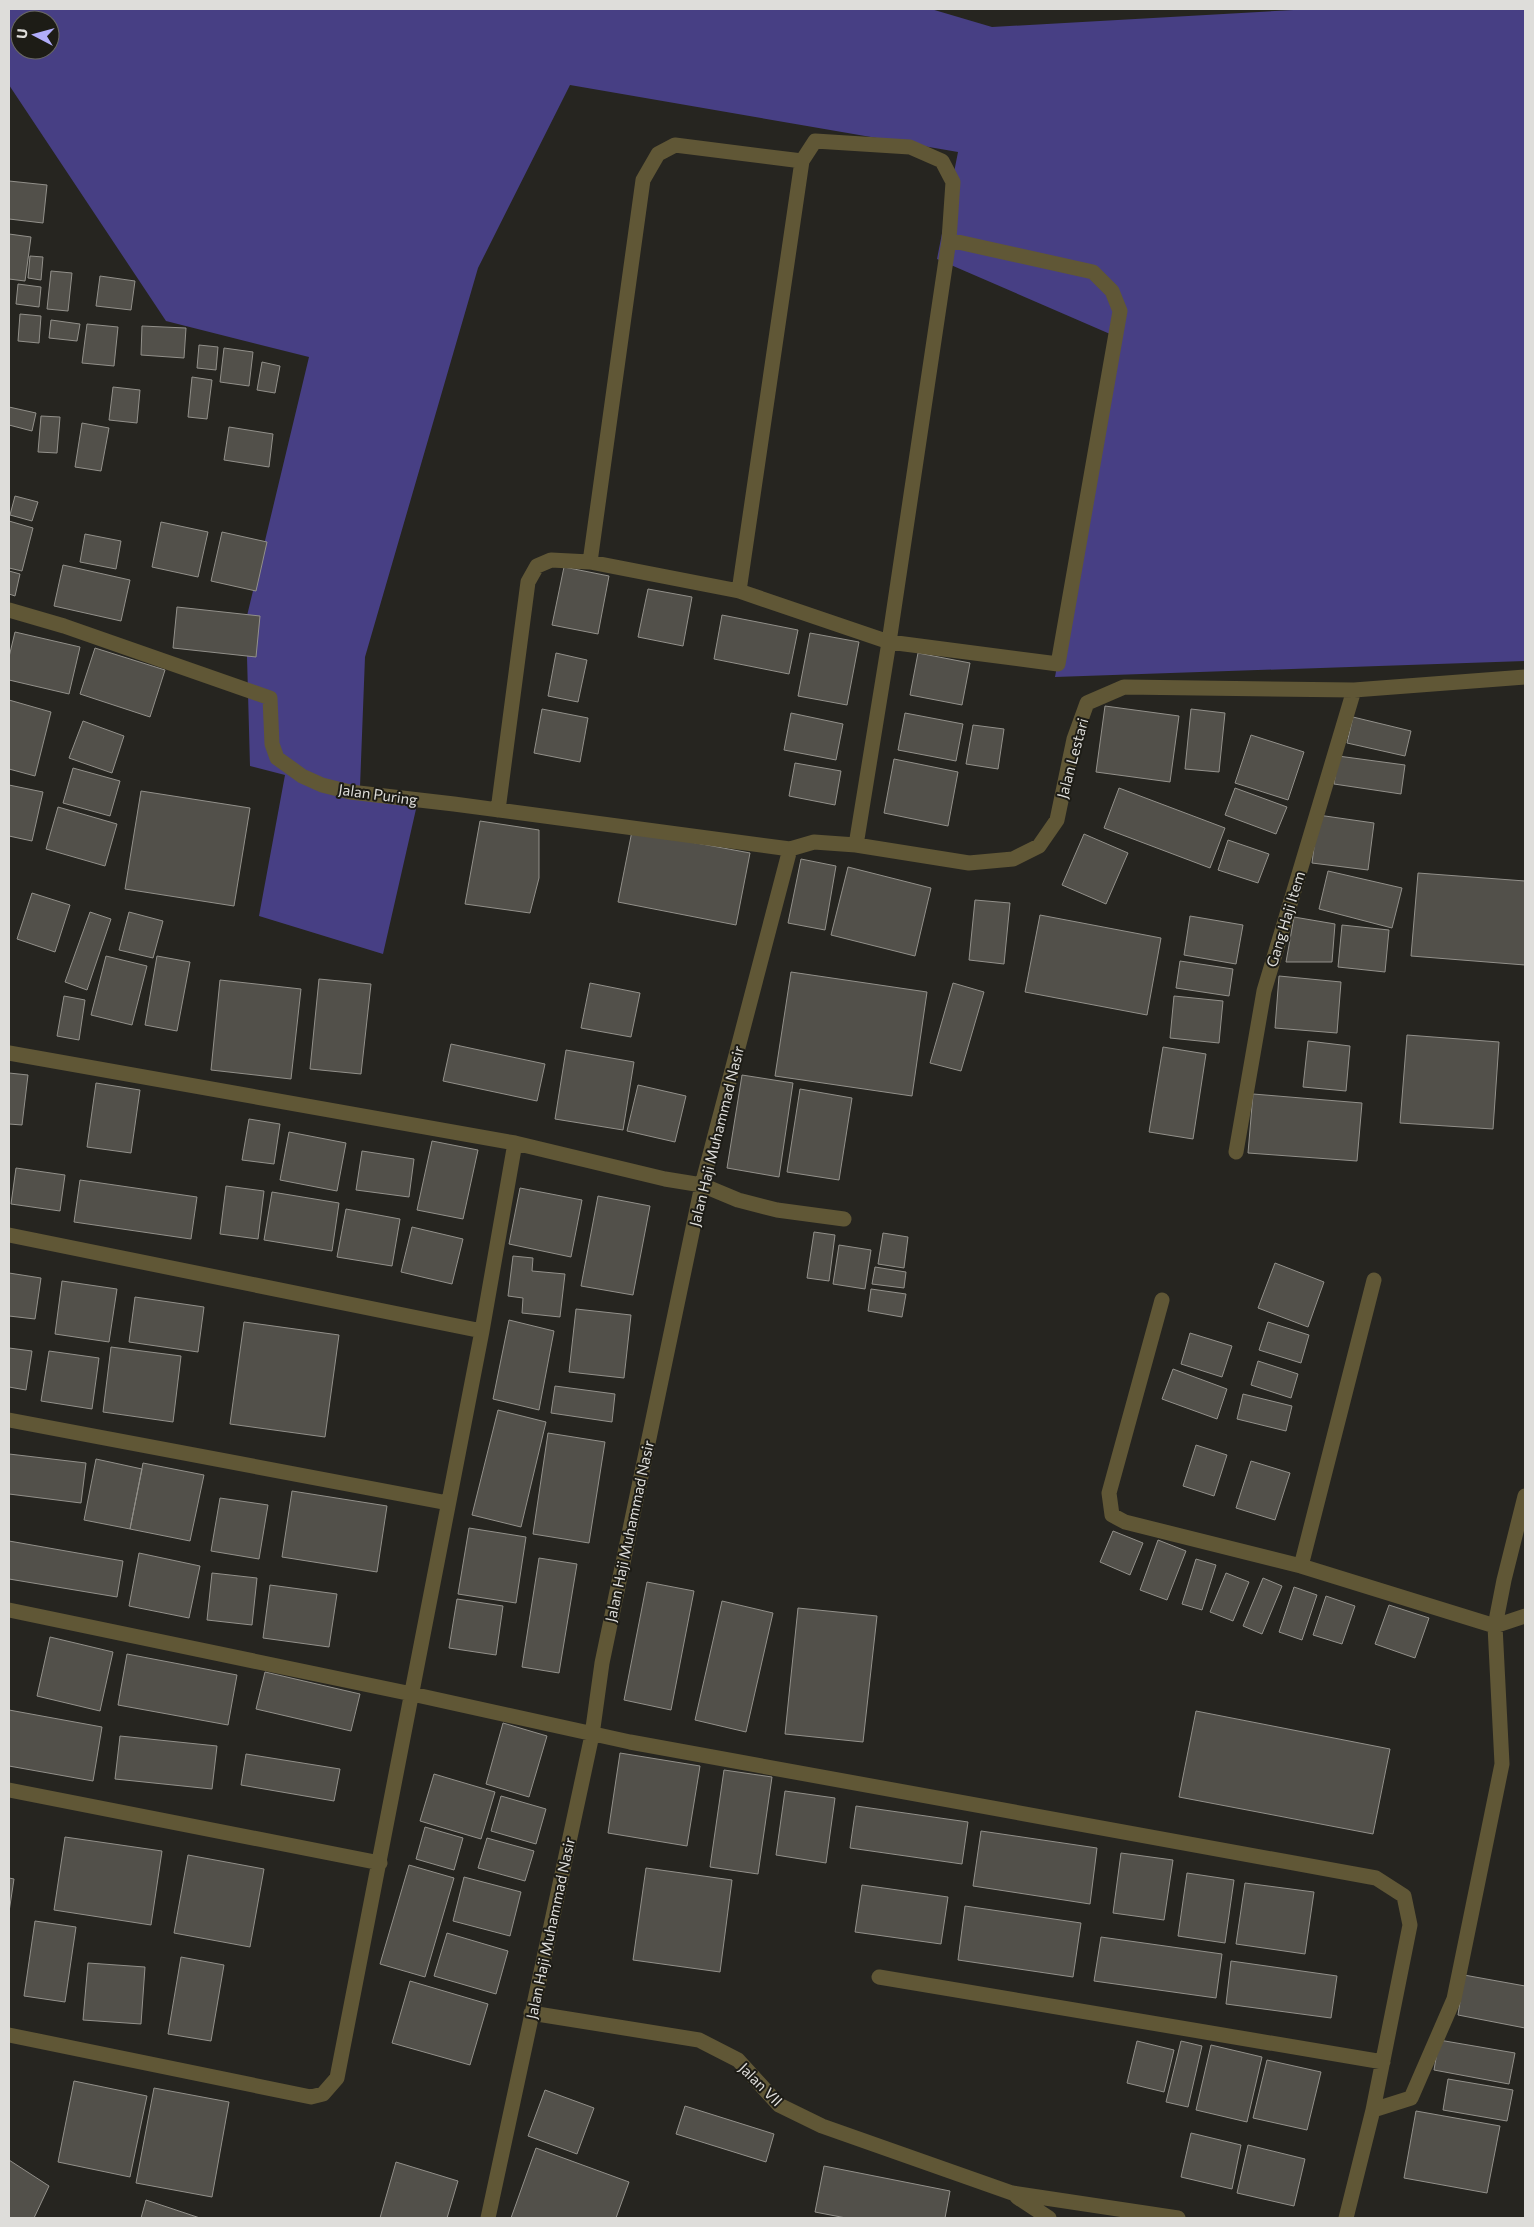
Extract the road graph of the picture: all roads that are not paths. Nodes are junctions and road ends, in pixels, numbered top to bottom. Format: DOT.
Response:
graph roads {
  1 [pos="802,161"];
  2 [pos="949,240"];
  3 [pos="590,562"];
  4 [pos="739,591"];
  5 [pos="9,610"];
  6 [pos="889,642"];
  7 [pos="1525,677"];
  8 [pos="1354,690"];
  9 [pos="498,810"];
  10 [pos="856,845"];
  11 [pos="790,849"];
  12 [pos="9,1053"];
  13 [pos="515,1143"];
  14 [pos="1236,1152"];
  15 [pos="702,1185"];
  16 [pos="844,1219"];
  17 [pos="9,1235"];
  18 [pos="1374,1280"];
  19 [pos="1162,1300"];
  20 [pos="482,1331"];
  21 [pos="9,1420"];
  22 [pos="1525,1496"];
  23 [pos="448,1503"];
  24 [pos="1301,1566"];
  25 [pos="9,1610"];
  26 [pos="1525,1616"];
  27 [pos="1495,1626"];
  28 [pos="412,1694"];
  29 [pos="592,1735"];
  30 [pos="9,1790"];
  31 [pos="380,1863"];
  32 [pos="879,1977"];
  33 [pos="531,2012"];
  34 [pos="9,2035"];
  35 [pos="1383,2062"];
  36 [pos="1373,2110"];
  37 [pos="1012,2194"];
  38 [pos="488,2218"];
  39 [pos="1048,2218"];
  40 [pos="1178,2218"];
  41 [pos="1346,2218"];
  1 -- 2 [label="street"];
  1 -- 3 [label="street"];
  1 -- 4 [label="street"];
  2 -- 6 [label="street"];
  2 -- 6 [label="street"];
  3 -- 4 [label="street"];
  3 -- 9 [label="street"];
  4 -- 6 [label="street"];
  5 -- 9 [label="street, Jalan Puring"];
  6 -- 10 [label="street"];
  7 -- 8 [label="street, Jalan Lestari"];
  8 -- 10 [label="street, Jalan Lestari"];
  8 -- 14 [label="street, Gang Haji Item"];
  9 -- 11 [label="street, Jalan Puring"];
  10 -- 11 [label="street, Jalan Lestari"];
  11 -- 15 [label="street, Jalan Haji Muhammad Nasir"];
  12 -- 13 [label="street"];
  13 -- 15 [label="street"];
  13 -- 20 [label="street"];
  15 -- 16 [label="street"];
  15 -- 29 [label="street, Jalan Haji Muhammad Nasir"];
  17 -- 20 [label="street"];
  18 -- 24 [label="street"];
  19 -- 24 [label="street"];
  20 -- 23 [label="street"];
  21 -- 23 [label="street"];
  22 -- 27 [label="street"];
  23 -- 28 [label="street"];
  24 -- 27 [label="street"];
  25 -- 28 [label="street"];
  26 -- 27 [label="street"];
  27 -- 36 [label="street"];
  28 -- 29 [label="street"];
  28 -- 31 [label="street"];
  29 -- 33 [label="street, Jalan Haji Muhammad Nasir"];
  29 -- 35 [label="street"];
  30 -- 31 [label="street"];
  31 -- 34 [label="street"];
  32 -- 35 [label="street"];
  33 -- 37 [label="street, Jalan VII"];
  33 -- 38 [label="street, Jalan Haji Muhammad Nasir"];
  35 -- 36 [label="street"];
  36 -- 41 [label="street"];
  37 -- 39 [label="street, Jalan VII"];
  37 -- 40 [label="street, Jalan VII"];
}
